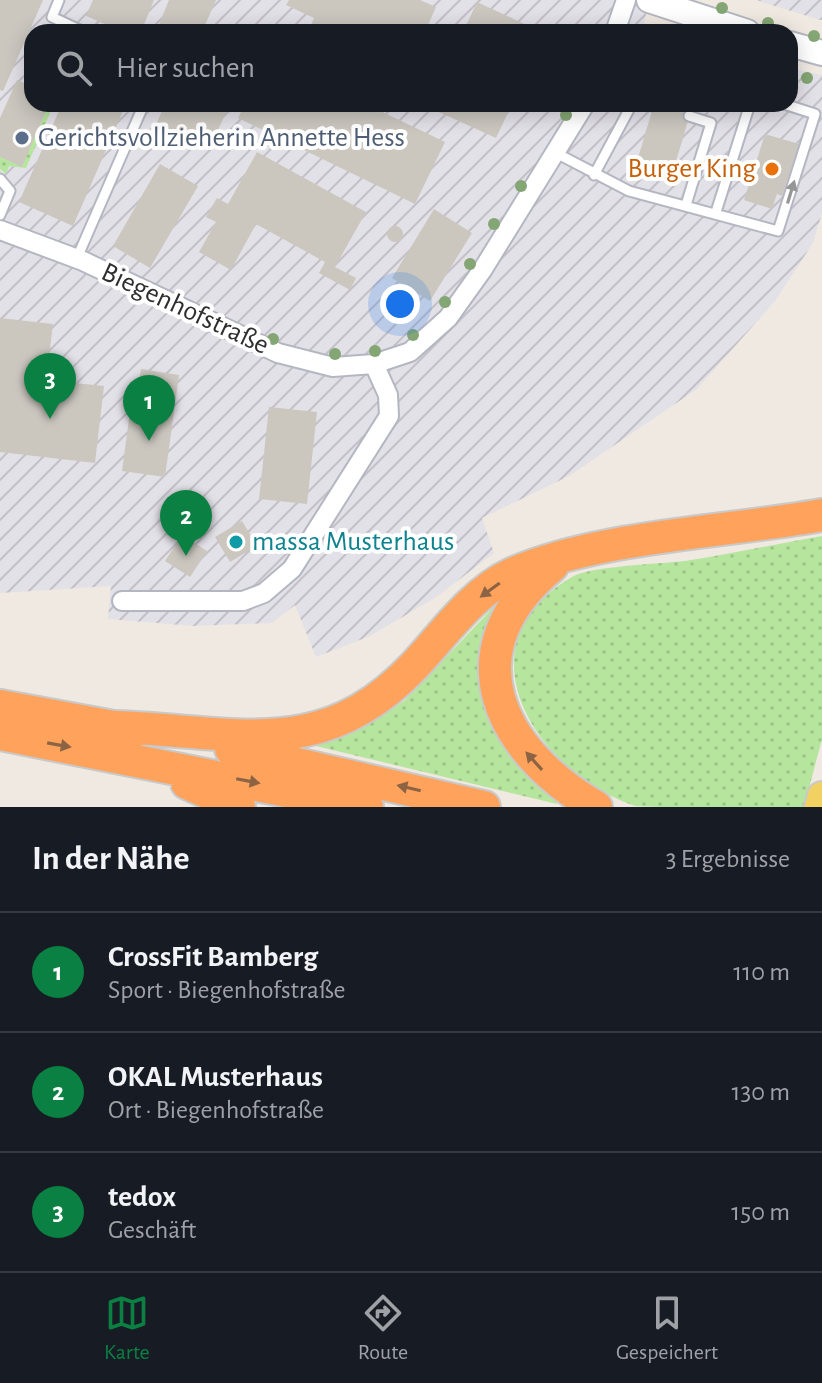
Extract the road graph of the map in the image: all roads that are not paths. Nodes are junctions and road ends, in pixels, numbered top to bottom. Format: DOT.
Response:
graph roads {
  1 [pos="59,0"];
  2 [pos="626,0"];
  3 [pos="656,2"];
  4 [pos="67,24"];
  5 [pos="618,24"];
  6 [pos="723,24"];
  7 [pos="798,46"];
  8 [pos="822,53"];
  9 [pos="798,109"];
  10 [pos="141,112"];
  11 [pos="580,112"];
  12 [pos="628,112"];
  13 [pos="747,112"];
  14 [pos="689,116"];
  15 [pos="556,153"];
  16 [pos="594,175"];
  17 [pos="0,179"];
  18 [pos="686,205"];
  19 [pos="716,212"];
  20 [pos="0,215"];
  21 [pos="0,230"];
  22 [pos="77,258"];
  23 [pos="374,364"];
  24 [pos="822,515"];
  25 [pos="560,559"];
  26 [pos="122,601"];
  27 [pos="0,706"];
  28 [pos="0,734"];
  29 [pos="116,741"];
  30 [pos="822,796"];
  31 [pos="239,807"];
  32 [pos="367,807"];
  33 [pos="484,807"];
  34 [pos="596,807"];
  35 [pos="819,807"];
  1 -- 4 [label="lane"];
  2 -- 5 [label="street"];
  3 -- 6 [label="street"];
  7 -- 8 [label="street"];
  19 -- 9 [label="lane, one-way"];
  10 -- 22 [label="lane"];
  11 -- 15 [label="street, Biegenhofstraße"];
  12 -- 16 [label="lane"];
  13 -- 19 [label="lane"];
  14 -- 18 [label="lane"];
  15 -- 16 [label="lane"];
  15 -- 23 [label="street, Biegenhofstraße"];
  16 -- 18 [label="lane"];
  17 -- 20 [label="lane"];
  18 -- 19 [label="lane"];
  21 -- 22 [label="street, Biegenhofstraße"];
  22 -- 23 [label="street, Biegenhofstraße"];
  23 -- 26 [label="street"];
  24 -- 25 [label="highway"];
  25 -- 29 [label="highway, one-way"];
  34 -- 25 [label="highway, one-way"];
  27 -- 29 [label="highway"];
  28 -- 29 [label="highway, one-way"];
  29 -- 31 [label="highway"];
  29 -- 32 [label="highway, one-way"];
  33 -- 29 [label="highway, one-way"];
  30 -- 35 [label="main road"];
}
